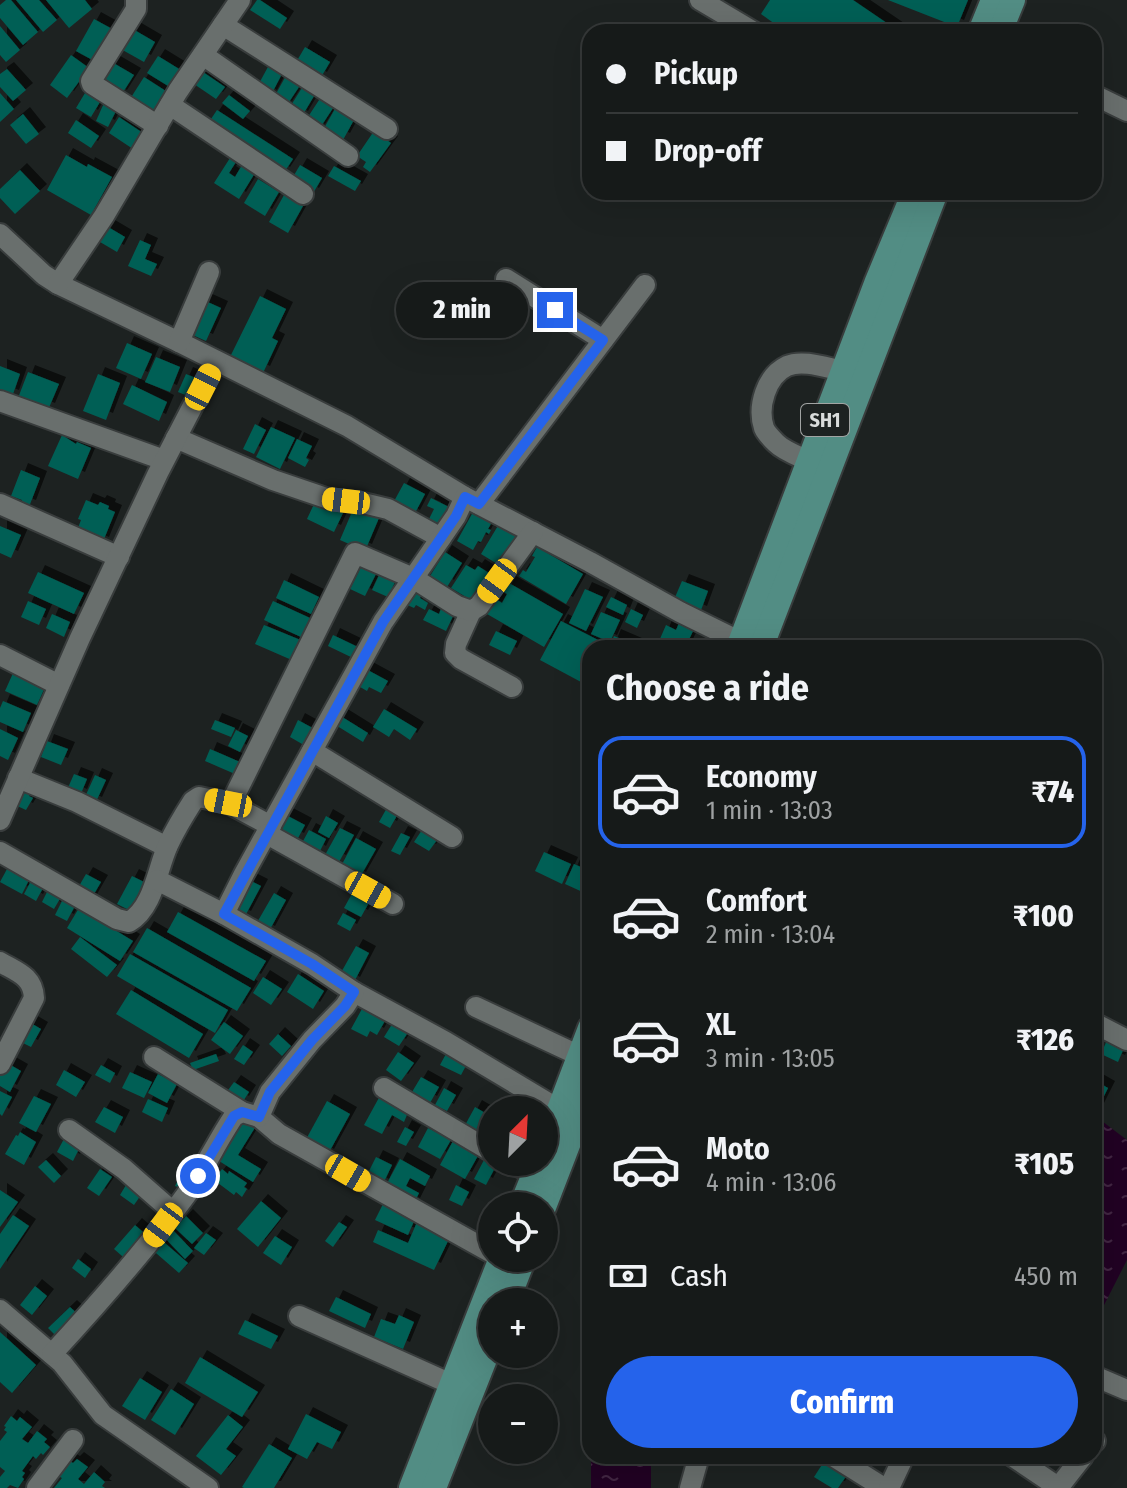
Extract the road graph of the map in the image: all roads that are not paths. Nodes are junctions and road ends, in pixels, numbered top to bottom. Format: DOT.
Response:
graph roads {
  1 [pos="136,0"];
  2 [pos="240,0"];
  3 [pos="700,0"];
  4 [pos="993,0"];
  5 [pos="1013,0"];
  6 [pos="740,24"];
  7 [pos="983,24"];
  8 [pos="1003,24"];
  9 [pos="223,25"];
  10 [pos="203,55"];
  11 [pos="1102,99"];
  12 [pos="170,105"];
  13 [pos="1127,111"];
  14 [pos="158,126"];
  15 [pos="387,129"];
  16 [pos="348,156"];
  17 [pos="303,194"];
  18 [pos="911,200"];
  19 [pos="933,200"];
  20 [pos="0,234"];
  21 [pos="209,272"];
  22 [pos="506,279"];
  23 [pos="58,284"];
  24 [pos="645,285"];
  25 [pos="603,340"];
  26 [pos="179,342"];
  27 [pos="216,361"];
  28 [pos="843,371"];
  29 [pos="0,401"];
  30 [pos="176,438"];
  31 [pos="164,460"];
  32 [pos="809,461"];
  33 [pos="472,500"];
  34 [pos="0,504"];
  35 [pos="533,532"];
  36 [pos="441,538"];
  37 [pos="119,557"];
  38 [pos="413,578"];
  39 [pos="471,611"];
  40 [pos="736,640"];
  41 [pos="750,640"];
  42 [pos="750,640"];
  43 [pos="0,655"];
  44 [pos="59,685"];
  45 [pos="512,687"];
  46 [pos="312,751"];
  47 [pos="18,778"];
  48 [pos="228,803"];
  49 [pos="0,820"];
  50 [pos="269,830"];
  51 [pos="452,837"];
  52 [pos="167,847"];
  53 [pos="0,852"];
  54 [pos="157,880"];
  55 [pos="393,904"];
  56 [pos="224,914"];
  57 [pos="0,962"];
  58 [pos="354,992"];
  59 [pos="476,1007"];
  60 [pos="1102,1025"];
  61 [pos="1125,1032"];
  62 [pos="582,1050"];
  63 [pos="580,1056"];
  64 [pos="154,1057"];
  65 [pos="0,1064"];
  66 [pos="384,1088"];
  67 [pos="582,1109"];
  68 [pos="560,1110"];
  69 [pos="251,1114"];
  70 [pos="558,1115"];
  71 [pos="69,1130"];
  72 [pos="478,1144"];
  73 [pos="550,1192"];
  74 [pos="173,1212"];
  75 [pos="478,1245"];
  76 [pos="495,1272"];
  77 [pos="0,1310"];
  78 [pos="299,1316"];
  79 [pos="52,1354"];
  80 [pos="481,1368"];
  81 [pos="1102,1378"];
  82 [pos="451,1384"];
  83 [pos="1126,1386"];
  84 [pos="73,1440"];
  85 [pos="697,1464"];
  86 [pos="846,1464"];
  87 [pos="900,1464"];
  88 [pos="1024,1464"];
  89 [pos="1077,1464"];
  90 [pos="37,1488"];
  91 [pos="208,1488"];
  92 [pos="411,1488"];
  93 [pos="434,1488"];
  94 [pos="690,1488"];
  95 [pos="887,1488"];
  96 [pos="1058,1488"];
  1 -- 14 [label="street"];
  2 -- 9 [label="street"];
  3 -- 6 [label="street"];
  4 -- 7 [label="main road"];
  5 -- 8 [label="main road"];
  9 -- 10 [label="street"];
  9 -- 15 [label="street"];
  10 -- 12 [label="street"];
  10 -- 16 [label="street"];
  11 -- 13 [label="street"];
  12 -- 14 [label="street"];
  12 -- 17 [label="street"];
  14 -- 23 [label="street"];
  18 -- 28 [label="main road, SH1"];
  19 -- 41 [label="main road, SH1"];
  20 -- 23 [label="street"];
  21 -- 26 [label="street"];
  22 -- 25 [label="street"];
  23 -- 26 [label="street"];
  24 -- 25 [label="street"];
  25 -- 33 [label="street"];
  26 -- 27 [label="street"];
  27 -- 30 [label="street"];
  27 -- 33 [label="street"];
  28 -- 32 [label="main road, SH1"];
  28 -- 32 [label="street"];
  29 -- 31 [label="street"];
  30 -- 31 [label="street"];
  30 -- 36 [label="street"];
  31 -- 37 [label="street"];
  32 -- 42 [label="main road, SH1"];
  33 -- 35 [label="street"];
  33 -- 36 [label="street"];
  34 -- 37 [label="street"];
  35 -- 39 [label="street"];
  35 -- 40 [label="street"];
  36 -- 38 [label="street"];
  37 -- 44 [label="street"];
  38 -- 39 [label="street"];
  38 -- 46 [label="street"];
  38 -- 48 [label="street"];
  39 -- 45 [label="street"];
  43 -- 44 [label="street"];
  44 -- 47 [label="street"];
  46 -- 50 [label="street"];
  46 -- 51 [label="street"];
  47 -- 49 [label="street"];
  47 -- 52 [label="street"];
  48 -- 50 [label="street"];
  48 -- 52 [label="street"];
  50 -- 55 [label="street"];
  50 -- 56 [label="street"];
  52 -- 54 [label="street"];
  53 -- 54 [label="street"];
  54 -- 56 [label="street"];
  56 -- 58 [label="street"];
  57 -- 65 [label="street"];
  58 -- 68 [label="street"];
  58 -- 69 [label="street"];
  59 -- 63 [label="street"];
  60 -- 61 [label="street"];
  62 -- 63 [label="main road"];
  63 -- 68 [label="main road"];
  64 -- 69 [label="street"];
  66 -- 72 [label="street"];
  67 -- 73 [label="main road"];
  68 -- 70 [label="main road"];
  69 -- 74 [label="street"];
  69 -- 75 [label="street"];
  71 -- 74 [label="street"];
  74 -- 79 [label="street"];
  76 -- 82 [label="main road"];
  77 -- 79 [label="street"];
  78 -- 82 [label="street"];
  79 -- 91 [label="street"];
  80 -- 93 [label="main road"];
  81 -- 83 [label="street"];
  82 -- 92 [label="main road"];
  84 -- 90 [label="street"];
  85 -- 94 [label="street"];
  86 -- 95 [label="street"];
  87 -- 95 [label="street"];
  88 -- 96 [label="street"];
  89 -- 96 [label="street"];
}
